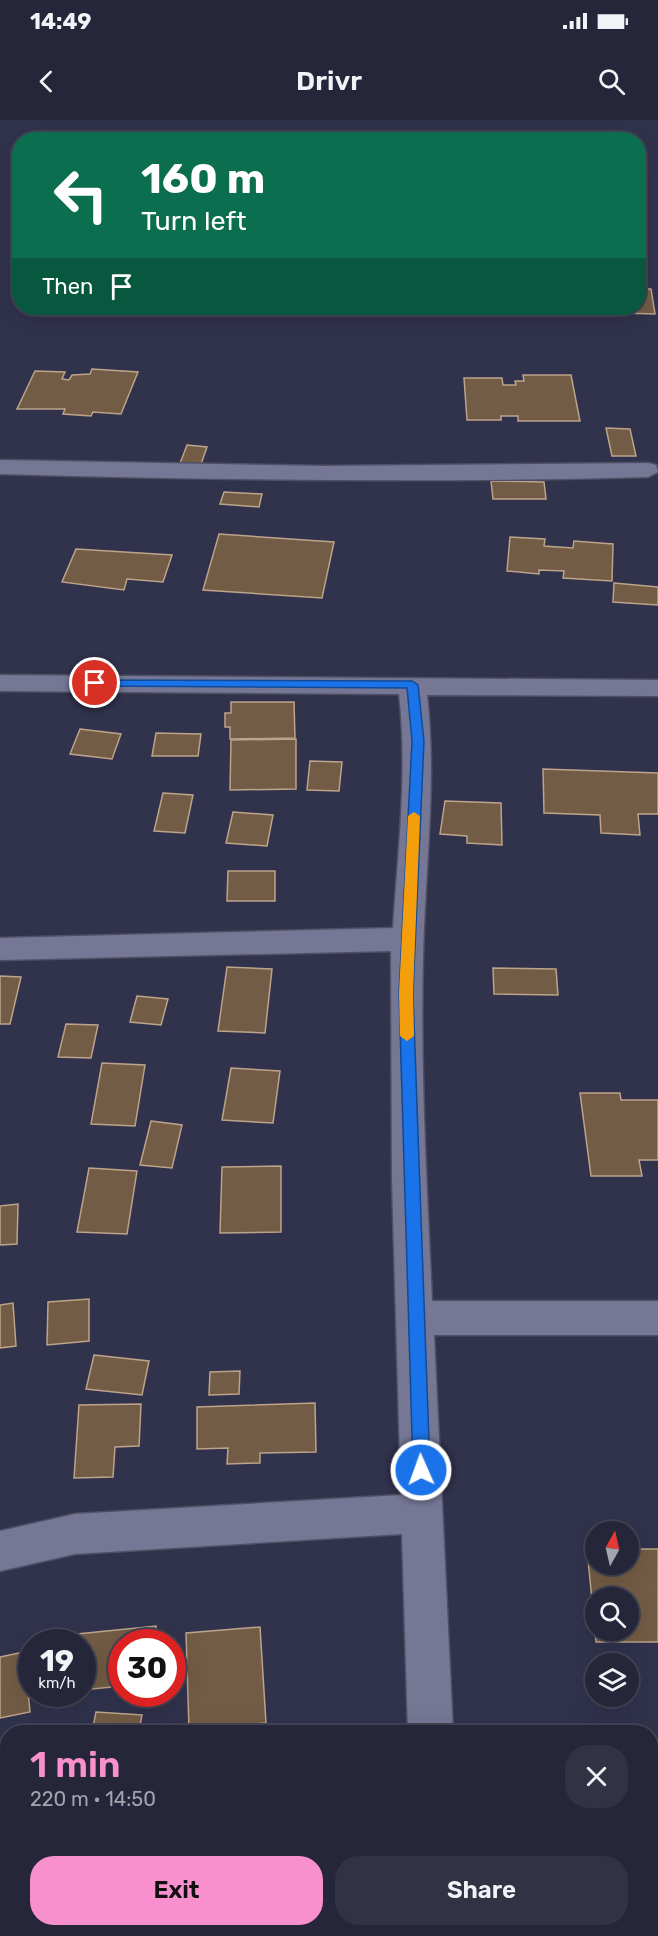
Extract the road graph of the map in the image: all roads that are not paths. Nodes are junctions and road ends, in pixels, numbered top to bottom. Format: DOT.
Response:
graph roads {
  1 [pos="0,467"];
  2 [pos="648,470"];
  3 [pos="0,683"];
  4 [pos="412,685"];
  5 [pos="658,688"];
  6 [pos="408,939"];
  7 [pos="0,949"];
  8 [pos="415,1318"];
  9 [pos="658,1318"];
  10 [pos="423,1513"];
  11 [pos="0,1551"];
  12 [pos="431,1725"];
  1 -- 2 [label="street"];
  3 -- 4 [label="street"];
  4 -- 5 [label="street"];
  4 -- 6 [label="street"];
  6 -- 7 [label="street"];
  6 -- 8 [label="street"];
  8 -- 9 [label="street"];
  8 -- 10 [label="street"];
  10 -- 11 [label="street"];
  10 -- 12 [label="street"];
}
